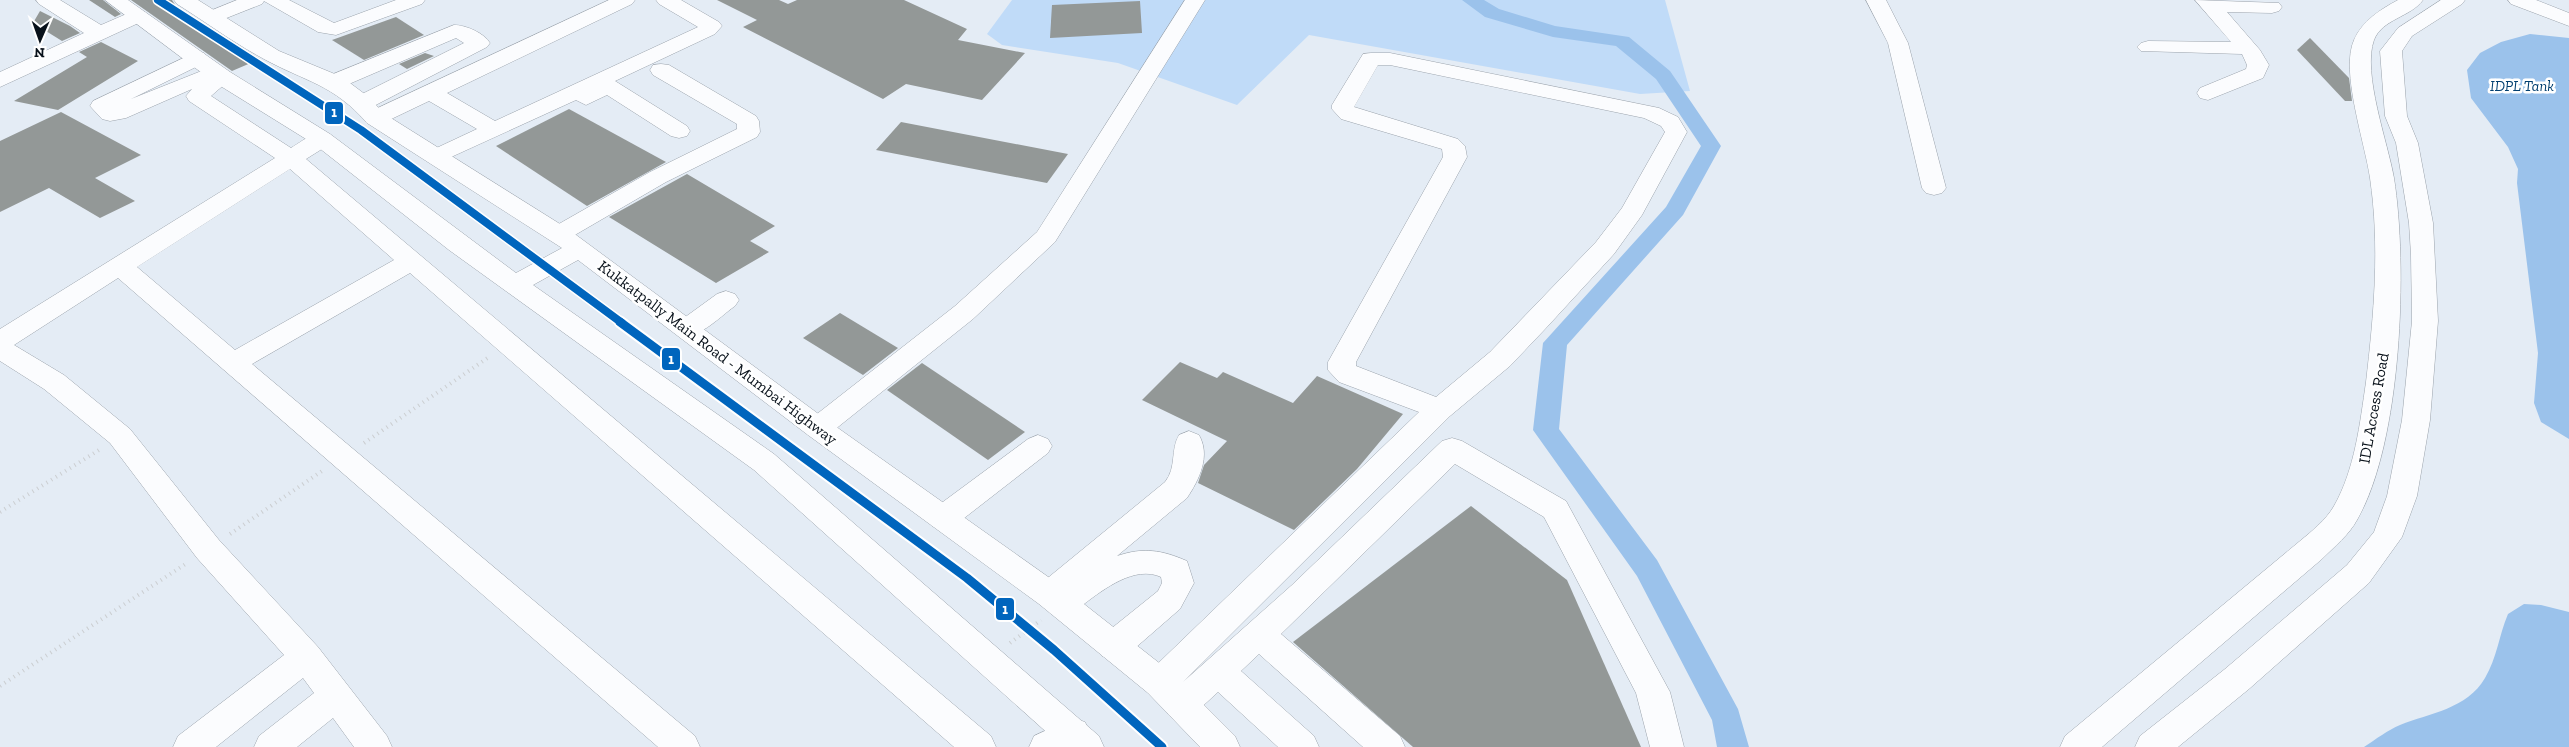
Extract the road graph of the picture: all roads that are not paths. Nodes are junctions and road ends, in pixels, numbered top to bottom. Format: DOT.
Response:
graph roads {
  1 [pos="46,0"];
  2 [pos="115,0"];
  3 [pos="184,0"];
  4 [pos="255,0"];
  5 [pos="274,0"];
  6 [pos="415,0"];
  7 [pos="625,0"];
  8 [pos="666,0"];
  9 [pos="1195,0"];
  10 [pos="1876,0"];
  11 [pos="2413,0"];
  12 [pos="2455,0"];
  13 [pos="2518,0"];
  14 [pos="2208,3"];
  15 [pos="2545,4"];
  16 [pos="2272,7"];
  17 [pos="138,16"];
  18 [pos="212,17"];
  19 [pos="2569,20"];
  20 [pos="100,34"];
  21 [pos="2148,47"];
  22 [pos="2248,48"];
  23 [pos="211,69"];
  24 [pos="661,70"];
  25 [pos="0,80"];
  26 [pos="334,82"];
  27 [pos="161,86"];
  28 [pos="430,92"];
  29 [pos="2208,93"];
  30 [pos="369,111"];
  31 [pos="494,130"];
  32 [pos="679,131"];
  33 [pos="322,139"];
  34 [pos="292,159"];
  35 [pos="444,160"];
  36 [pos="1934,188"];
  37 [pos="559,234"];
  38 [pos="579,249"];
  39 [pos="412,262"];
  40 [pos="120,266"];
  41 [pos="515,284"];
  42 [pos="726,300"];
  43 [pos="686,328"];
  44 [pos="0,341"];
  45 [pos="0,349"];
  46 [pos="233,363"];
  47 [pos="1440,409"];
  48 [pos="818,428"];
  49 [pos="1189,442"];
  50 [pos="1038,446"];
  51 [pos="943,518"];
  52 [pos="1056,600"];
  53 [pos="1259,634"];
  54 [pos="1114,646"];
  55 [pos="306,657"];
  56 [pos="1219,672"];
  57 [pos="1170,694"];
  58 [pos="335,696"];
  59 [pos="1068,742"];
  60 [pos="190,747"];
  61 [pos="271,747"];
  62 [pos="375,747"];
  63 [pos="684,747"];
  64 [pos="979,747"];
  65 [pos="1222,747"];
  66 [pos="1302,747"];
  67 [pos="1388,747"];
  68 [pos="1667,747"];
  69 [pos="2077,747"];
  70 [pos="2152,747"];
  1 -- 20 [label="main road"];
  2 -- 17 [label="main road"];
  3 -- 18 [label="main road, Kukkatpally Main Road - Mumbai Highway"];
  4 -- 18 [label="main road"];
  5 -- 6 [label="main road"];
  7 -- 28 [label="main road"];
  8 -- 31 [label="main road"];
  9 -- 48 [label="main road"];
  10 -- 36 [label="main road"];
  11 -- 69 [label="main road, IDL Access Road"];
  12 -- 70 [label="main road"];
  13 -- 15 [label="main road"];
  14 -- 16 [label="main road"];
  14 -- 22 [label="main road"];
  15 -- 19 [label="main road"];
  17 -- 20 [label="main road"];
  17 -- 23 [label="main road"];
  18 -- 26 [label="main road, Kukkatpally Main Road - Mumbai Highway"];
  20 -- 25 [label="main road"];
  21 -- 22 [label="main road"];
  22 -- 29 [label="main road"];
  23 -- 27 [label="main road"];
  23 -- 33 [label="main road"];
  23 -- 34 [label="main road"];
  24 -- 37 [label="main road"];
  26 -- 30 [label="main road, Kukkatpally Main Road - Mumbai Highway"];
  26 -- 30 [label="main road"];
  28 -- 30 [label="main road"];
  28 -- 31 [label="main road"];
  30 -- 35 [label="main road, Kukkatpally Main Road - Mumbai Highway"];
  31 -- 35 [label="main road"];
  32 -- 35 [label="main road"];
  33 -- 34 [label="main road"];
  33 -- 41 [label="main road"];
  34 -- 39 [label="main road"];
  34 -- 40 [label="main road"];
  35 -- 37 [label="main road, Kukkatpally Main Road - Mumbai Highway"];
  37 -- 38 [label="main road, Kukkatpally Main Road - Mumbai Highway"];
  38 -- 41 [label="main road"];
  38 -- 43 [label="main road, Kukkatpally Main Road - Mumbai Highway"];
  39 -- 46 [label="main road"];
  39 -- 64 [label="main road"];
  40 -- 44 [label="main road"];
  40 -- 46 [label="main road"];
  41 -- 59 [label="main road"];
  42 -- 43 [label="main road"];
  43 -- 48 [label="main road, Kukkatpally Main Road - Mumbai Highway"];
  45 -- 55 [label="main road"];
  46 -- 63 [label="main road"];
  47 -- 47 [label="main road"];
  47 -- 57 [label="main road"];
  48 -- 51 [label="main road, Kukkatpally Main Road - Mumbai Highway"];
  49 -- 52 [label="main road"];
  50 -- 51 [label="main road"];
  51 -- 52 [label="main road, Kukkatpally Main Road - Mumbai Highway"];
  52 -- 54 [label="main road, Kukkatpally Main Road - Mumbai Highway"];
  52 -- 54 [label="main road"];
  53 -- 56 [label="main road"];
  53 -- 67 [label="main road"];
  53 -- 68 [label="main road"];
  54 -- 57 [label="main road, Kukkatpally Main Road - Mumbai Highway"];
  55 -- 58 [label="main road"];
  55 -- 60 [label="main road"];
  56 -- 57 [label="main road"];
  56 -- 66 [label="main road"];
  57 -- 65 [label="main road, Kukkatpally Main Road - Mumbai Highway"];
  58 -- 61 [label="main road"];
  58 -- 62 [label="main road"];
}
